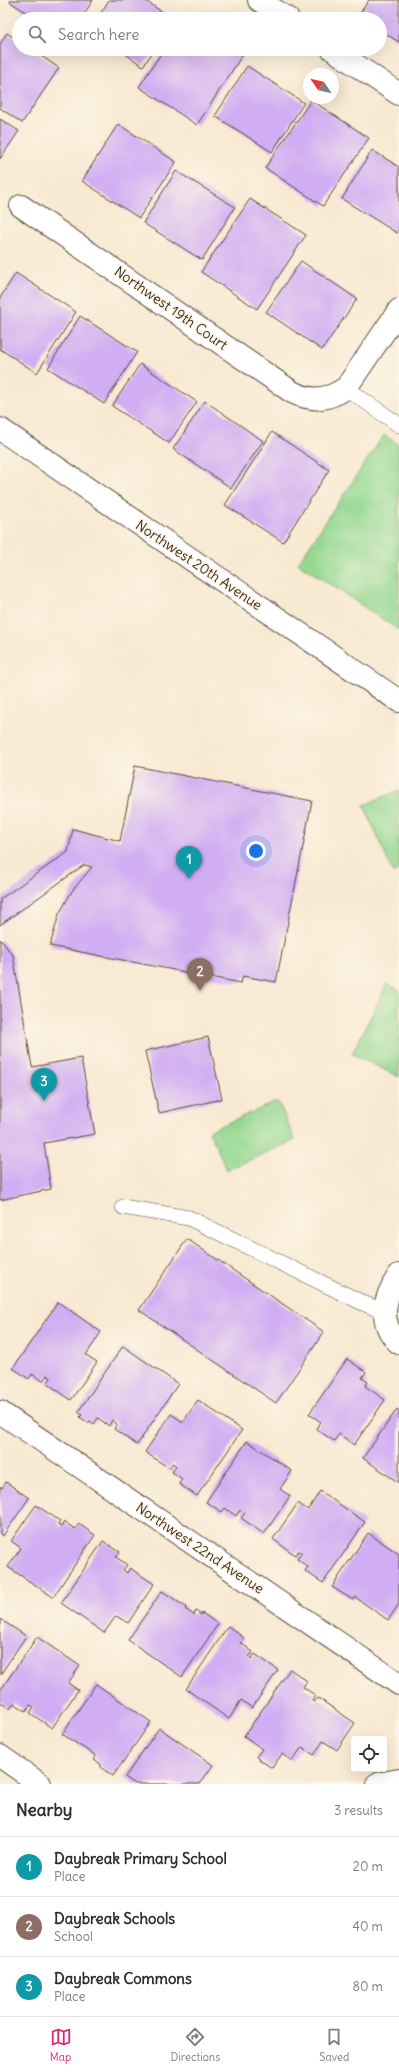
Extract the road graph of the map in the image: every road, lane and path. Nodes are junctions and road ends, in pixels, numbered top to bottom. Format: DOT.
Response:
graph roads {
  1 [pos="260,0"];
  2 [pos="278,12"];
  3 [pos="342,56"];
  4 [pos="399,94"];
  5 [pos="21,206"];
  6 [pos="399,310"];
  7 [pos="346,388"];
  8 [pos="399,425"];
  9 [pos="0,429"];
  10 [pos="399,702"];
  11 [pos="123,1207"];
  12 [pos="399,1275"];
  13 [pos="385,1312"];
  14 [pos="399,1342"];
  15 [pos="0,1412"];
  16 [pos="399,1684"];
  17 [pos="0,1756"];
  18 [pos="399,1780"];
  19 [pos="40,1784"];
  20 [pos="377,1784"];
  1 -- 2 [label="street"];
  3 -- 4 [label="street"];
  5 -- 7 [label="street, Northwest 19th Court"];
  6 -- 7 [label="street"];
  7 -- 8 [label="lane"];
  9 -- 10 [label="street, Northwest 20th Avenue"];
  11 -- 13 [label="lane"];
  12 -- 13 [label="street"];
  13 -- 14 [label="street"];
  15 -- 16 [label="street, Northwest 22nd Avenue"];
  17 -- 19 [label="street"];
  18 -- 20 [label="street"];
}
